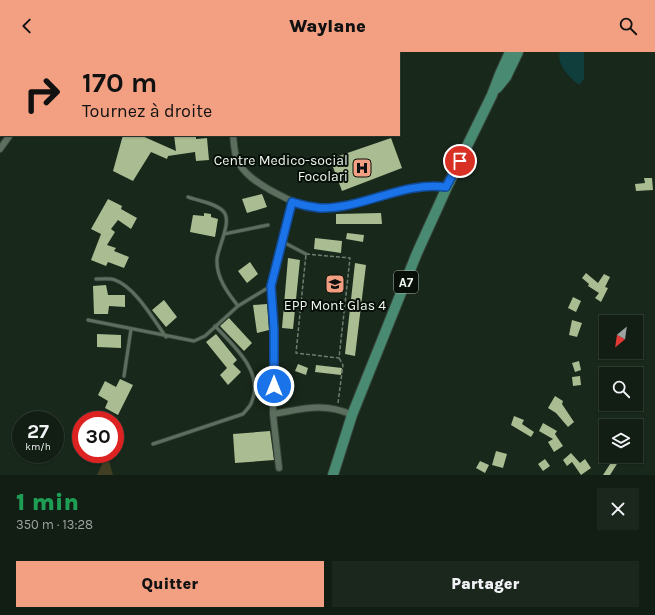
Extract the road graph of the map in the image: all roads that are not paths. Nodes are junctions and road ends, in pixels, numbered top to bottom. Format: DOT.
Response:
graph roads {
  1 [pos="510,52"];
  2 [pos="518,52"];
  3 [pos="492,95"];
  4 [pos="9,136"];
  5 [pos="233,136"];
  6 [pos="0,149"];
  7 [pos="446,187"];
  8 [pos="188,197"];
  9 [pos="292,202"];
  10 [pos="268,225"];
  11 [pos="224,234"];
  12 [pos="282,242"];
  13 [pos="306,254"];
  14 [pos="96,279"];
  15 [pos="271,286"];
  16 [pos="238,306"];
  17 [pos="88,320"];
  18 [pos="215,326"];
  19 [pos="132,329"];
  20 [pos="166,336"];
  21 [pos="124,376"];
  22 [pos="273,414"];
  23 [pos="352,415"];
  24 [pos="153,444"];
  25 [pos="279,468"];
  26 [pos="333,475"];
  1 -- 3 [label="main road, A7"];
  2 -- 3 [label="main road, A7"];
  3 -- 7 [label="main road, A7"];
  4 -- 6 [label="street"];
  5 -- 9 [label="street"];
  7 -- 9 [label="street"];
  7 -- 23 [label="main road, A7"];
  8 -- 11 [label="lane"];
  9 -- 12 [label="street"];
  10 -- 11 [label="lane"];
  11 -- 16 [label="lane"];
  12 -- 13 [label="lane"];
  12 -- 15 [label="street"];
  14 -- 20 [label="lane"];
  15 -- 16 [label="lane"];
  15 -- 22 [label="street"];
  16 -- 18 [label="lane"];
  17 -- 19 [label="lane"];
  18 -- 20 [label="lane"];
  18 -- 24 [label="lane"];
  19 -- 20 [label="lane"];
  19 -- 21 [label="lane"];
  22 -- 23 [label="street"];
  22 -- 25 [label="street"];
  23 -- 26 [label="main road, A7"];
}
